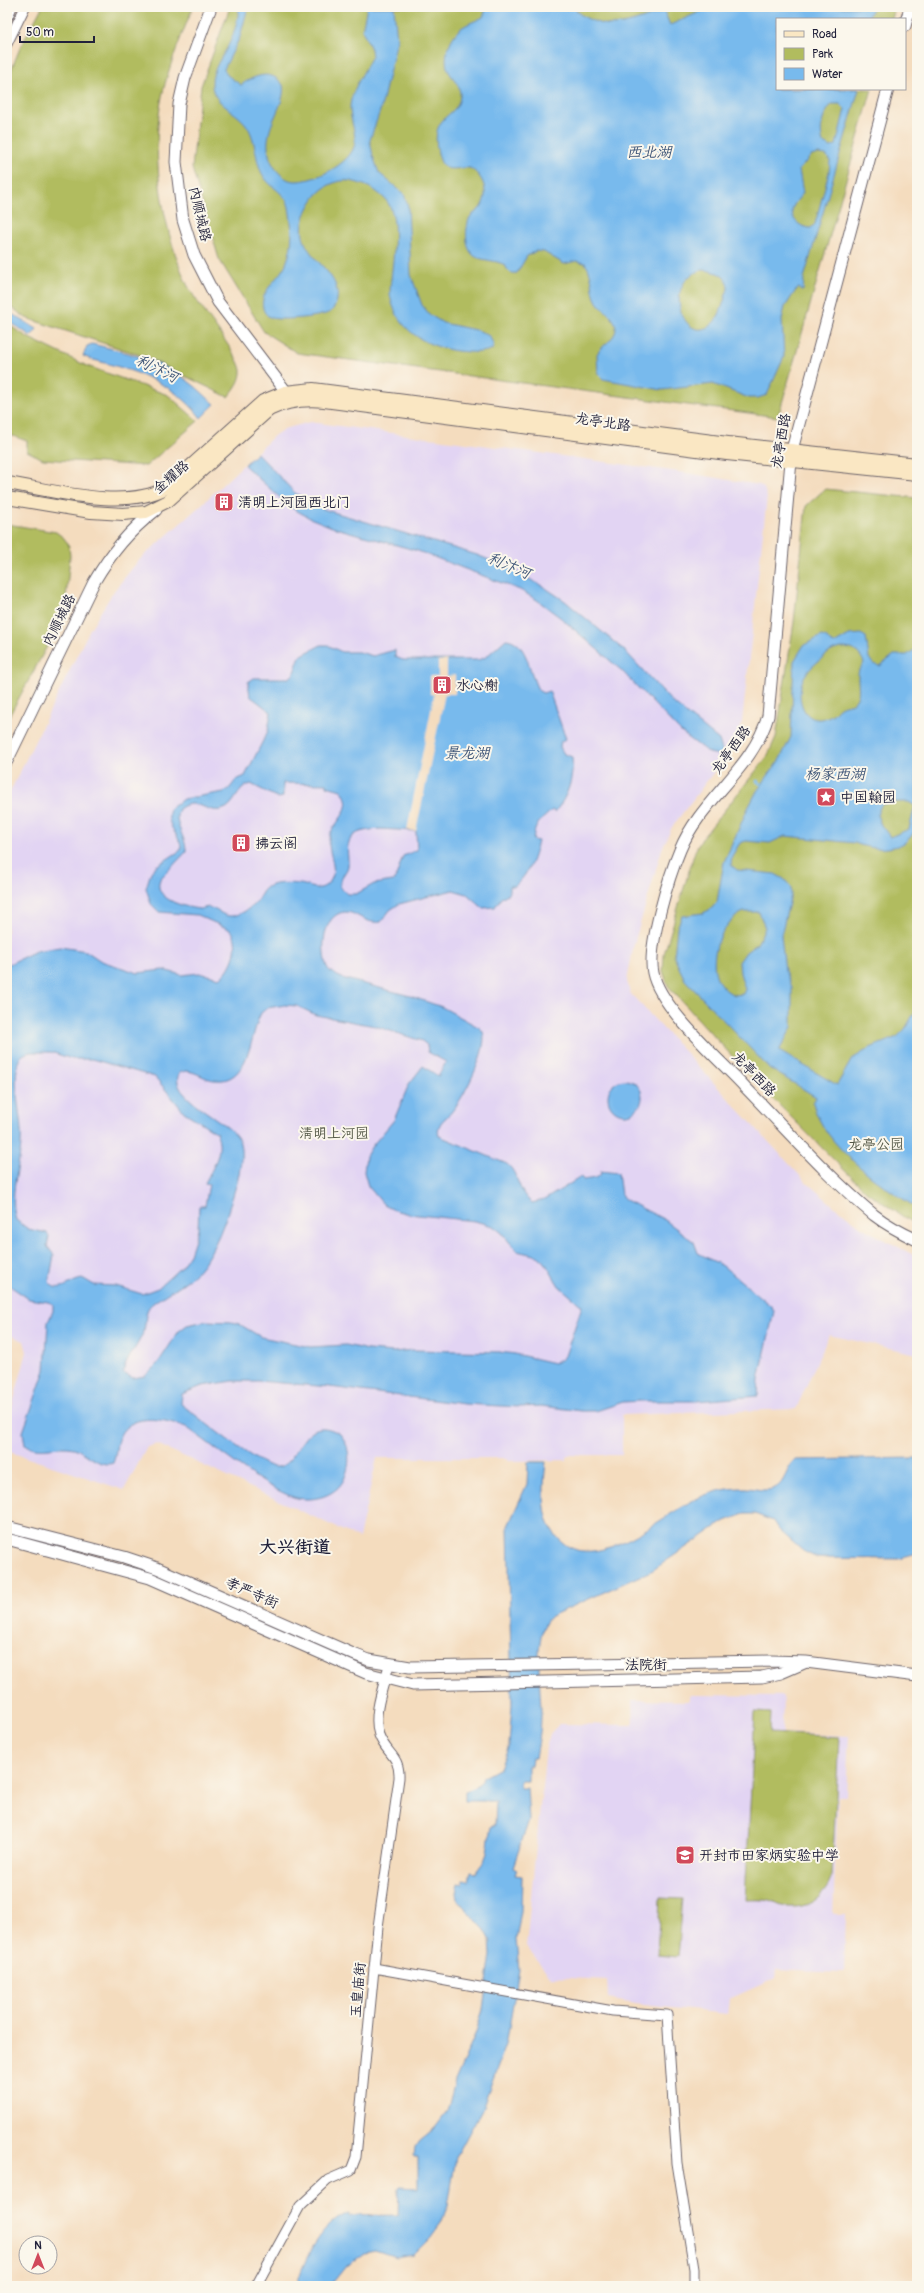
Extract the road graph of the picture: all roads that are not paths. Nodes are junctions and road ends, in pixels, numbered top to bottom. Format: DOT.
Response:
graph roads {
  1 [pos="11,7"];
  2 [pos="25,7"];
  3 [pos="211,7"];
  4 [pos="910,7"];
  5 [pos="7,16"];
  6 [pos="906,22"];
  7 [pos="7,44"];
  8 [pos="888,90"];
  9 [pos="288,399"];
  10 [pos="792,455"];
  11 [pos="917,464"];
  12 [pos="917,474"];
  13 [pos="7,483"];
  14 [pos="7,498"];
  15 [pos="159,507"];
  16 [pos="7,761"];
  17 [pos="917,1240"];
  18 [pos="7,1527"];
  19 [pos="7,1539"];
  20 [pos="806,1662"];
  21 [pos="389,1665"];
  22 [pos="486,1665"];
  23 [pos="917,1676"];
  24 [pos="386,1679"];
  25 [pos="484,1683"];
  26 [pos="374,1968"];
  27 [pos="256,2286"];
  28 [pos="694,2286"];
  1 -- 5 [label="street"];
  2 -- 7 [label="street"];
  3 -- 9 [label="street, 内顺城路"];
  4 -- 6 [label="street"];
  8 -- 10 [label="street, 龙亭西路"];
  9 -- 10 [label="main road, 龙亭北路"];
  9 -- 13 [label="main road, 金耀路"];
  9 -- 15 [label="main road, 金耀路"];
  10 -- 11 [label="main road, 龙亭北路"];
  10 -- 12 [label="main road, 龙亭北路"];
  10 -- 17 [label="street, 龙亭西路"];
  14 -- 15 [label="main road, 金耀路"];
  15 -- 16 [label="street, 内顺城路"];
  18 -- 21 [label="street, 孝严寺街"];
  19 -- 24 [label="street, 孝严寺街"];
  20 -- 22 [label="street, 法院街"];
  20 -- 23 [label="street, 法院街"];
  20 -- 25 [label="street, 法院街"];
  21 -- 22 [label="street, 孝严寺街"];
  21 -- 24 [label="street, 玉皇庙街"];
  24 -- 25 [label="street, 孝严寺街"];
  24 -- 26 [label="street, 玉皇庙街"];
  26 -- 27 [label="street, 玉皇庙街"];
  26 -- 28 [label="street"];
}
